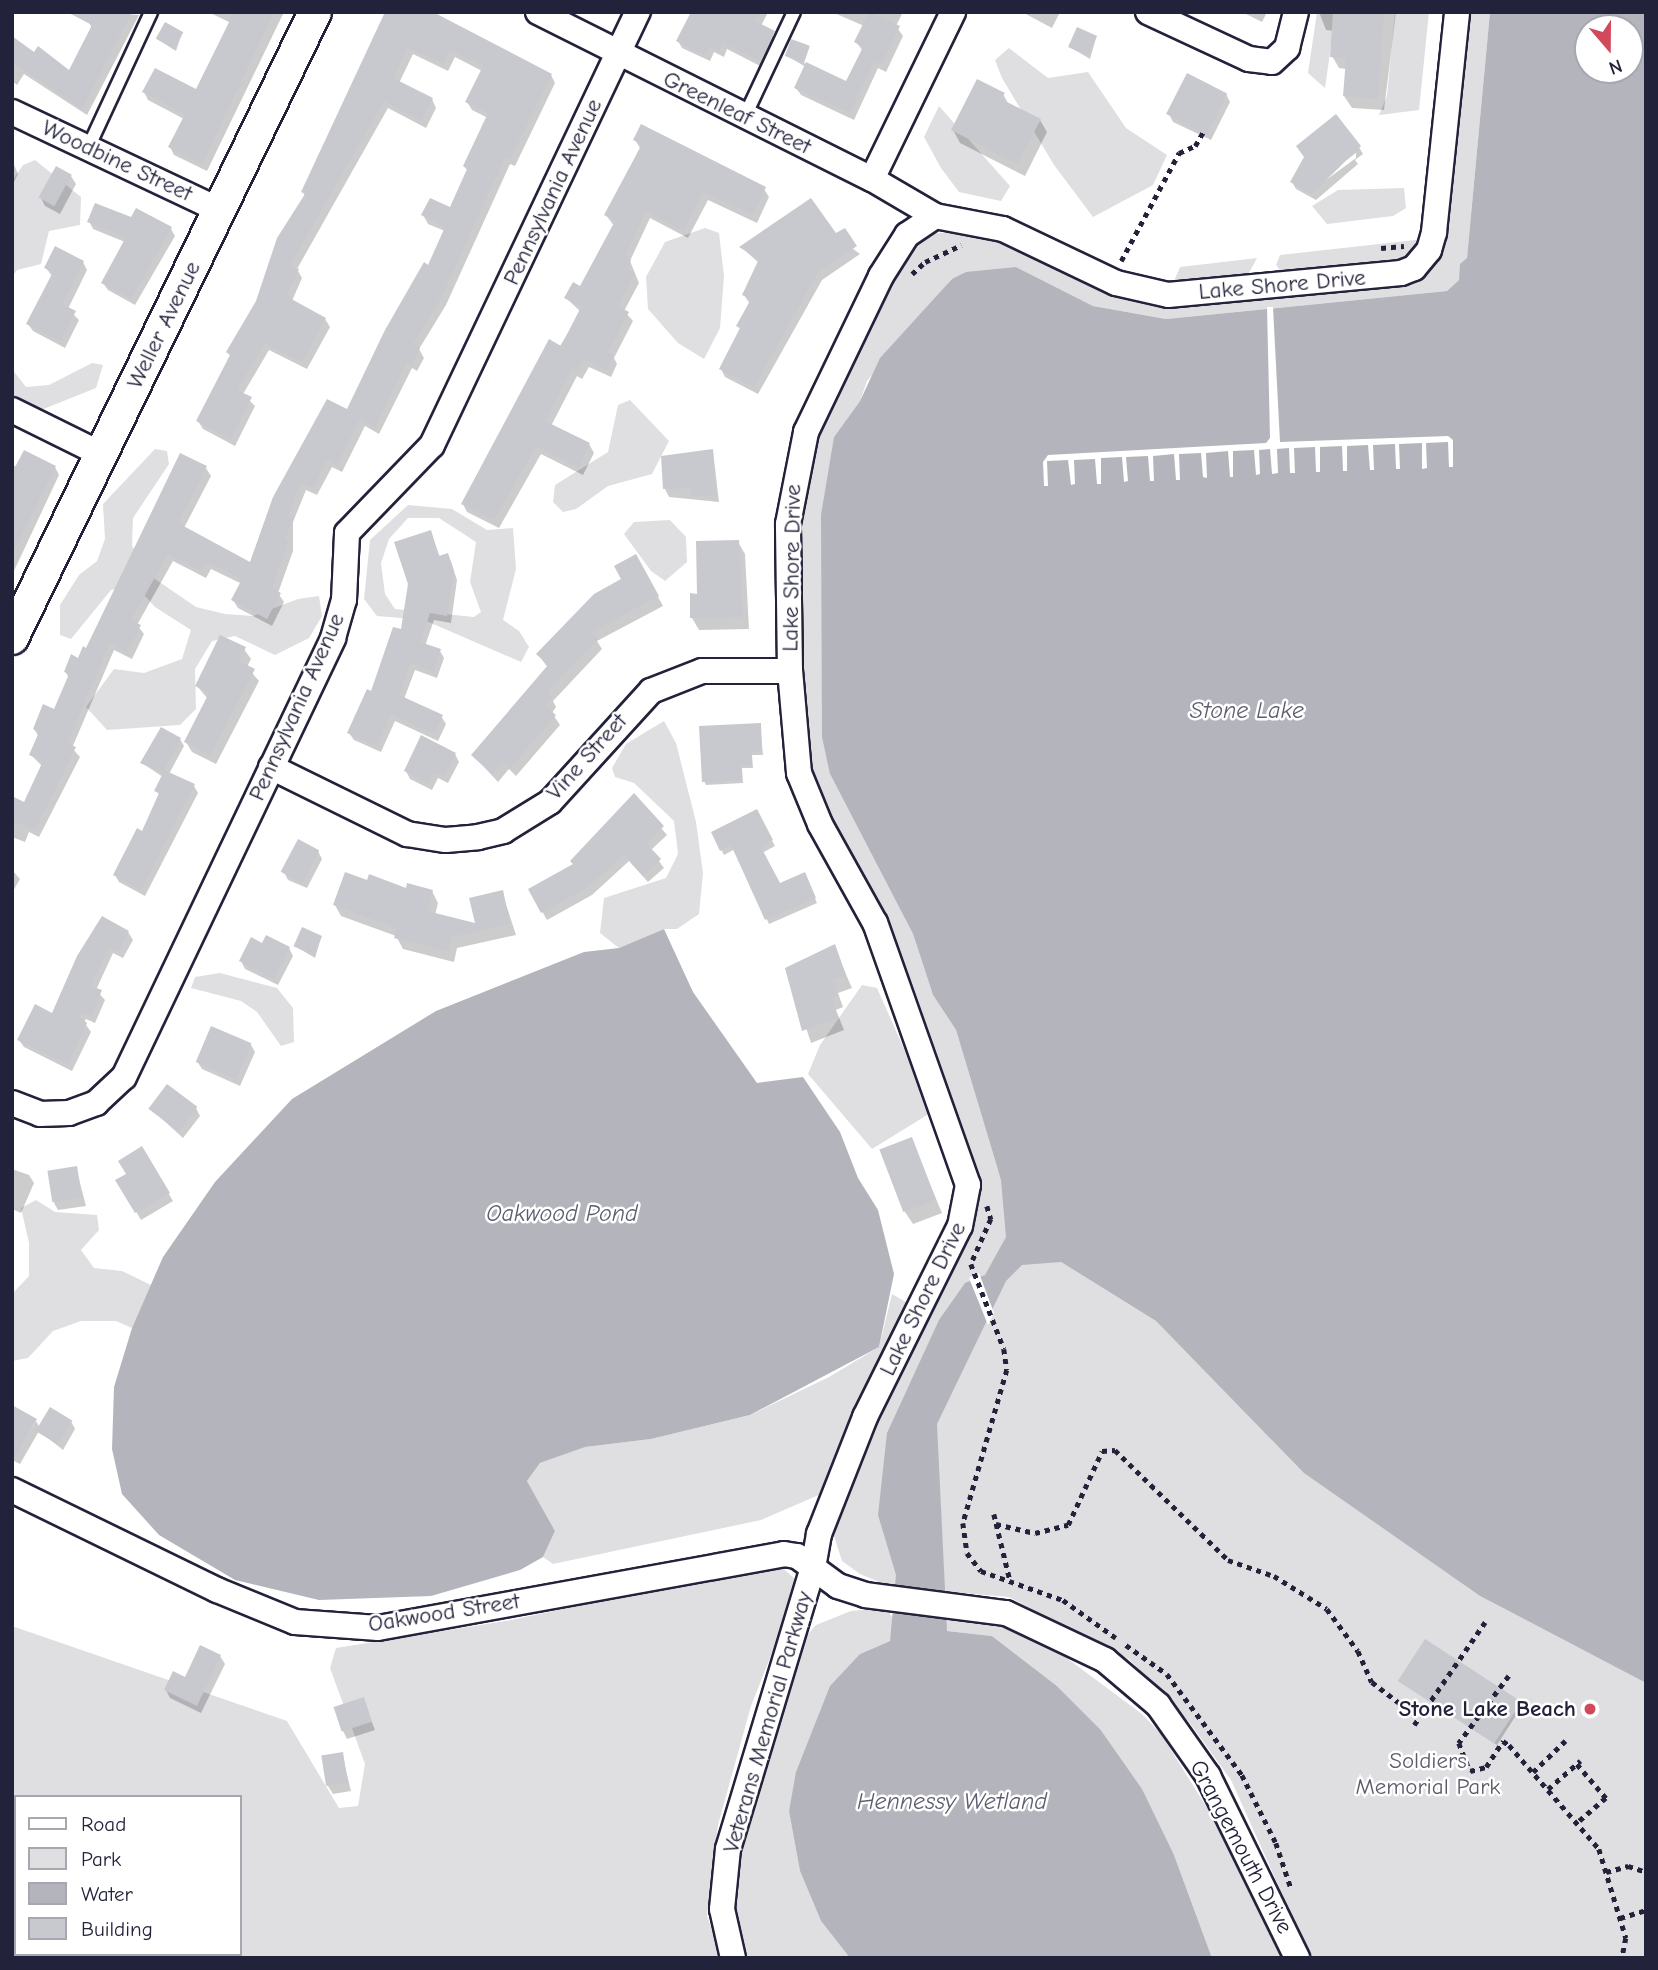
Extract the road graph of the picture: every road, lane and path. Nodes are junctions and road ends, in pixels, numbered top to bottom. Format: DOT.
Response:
graph roads {
  1 [pos="315,12"];
  2 [pos="538,12"];
  3 [pos="638,12"];
  4 [pos="794,12"];
  5 [pos="953,12"];
  6 [pos="1148,12"];
  7 [pos="1296,12"];
  8 [pos="1457,12"];
  9 [pos="146,14"];
  10 [pos="618,54"];
  11 [pos="12,112"];
  12 [pos="745,116"];
  13 [pos="1203,132"];
  14 [pos="88,148"];
  15 [pos="872,179"];
  16 [pos="220,211"];
  17 [pos="935,216"];
  18 [pos="968,245"];
  19 [pos="907,277"];
  20 [pos="1111,280"];
  21 [pos="12,410"];
  22 [pos="101,454"];
  23 [pos="12,638"];
  24 [pos="790,671"];
  25 [pos="271,767"];
  26 [pos="12,1103"];
  27 [pos="981,1202"];
  28 [pos="1004,1378"];
  29 [pos="12,1490"];
  30 [pos="995,1514"];
  31 [pos="996,1524"];
  32 [pos="813,1568"];
  33 [pos="1010,1581"];
  34 [pos="1485,1622"];
  35 [pos="1509,1676"];
  36 [pos="1419,1718"];
  37 [pos="1414,1725"];
  38 [pos="1565,1741"];
  39 [pos="1533,1772"];
  40 [pos="1548,1789"];
  41 [pos="1577,1823"];
  42 [pos="1606,1872"];
  43 [pos="1646,1872"];
  44 [pos="1646,1910"];
  45 [pos="1620,1918"];
  46 [pos="733,1958"];
  47 [pos="1297,1958"];
  48 [pos="1622,1958"];
  1 -- 16 [label="street, Weller Avenue"];
  2 -- 10 [label="street, Greenleaf Street"];
  3 -- 10 [label="street, Pennsylvania Avenue"];
  4 -- 12 [label="lane"];
  5 -- 15 [label="street"];
  6 -- 7 [label="street"];
  8 -- 20 [label="street, Lake Shore Drive"];
  9 -- 14 [label="lane"];
  10 -- 12 [label="street, Greenleaf Street"];
  10 -- 25 [label="street, Pennsylvania Avenue"];
  11 -- 14 [label="street, Woodbine Street"];
  12 -- 15 [label="street, Greenleaf Street"];
  13 -- 20 [label="path"];
  14 -- 16 [label="street, Woodbine Street"];
  15 -- 17 [label="street, Greenleaf Street"];
  16 -- 22 [label="street, Weller Avenue"];
  17 -- 20 [label="street, Lake Shore Drive"];
  17 -- 24 [label="street, Lake Shore Drive"];
  18 -- 19 [label="path"];
  21 -- 22 [label="street"];
  22 -- 23 [label="street, Weller Avenue"];
  24 -- 25 [label="street, Vine Street"];
  24 -- 32 [label="street, Lake Shore Drive"];
  25 -- 26 [label="street, Pennsylvania Avenue"];
  27 -- 28 [label="path"];
  29 -- 32 [label="street, Oakwood Street"];
  30 -- 31 [label="path"];
  31 -- 33 [label="path"];
  31 -- 36 [label="path"];
  32 -- 46 [label="street, Veterans Memorial Parkway"];
  32 -- 47 [label="street, Grangemouth Drive"];
  34 -- 36 [label="path"];
  35 -- 39 [label="path"];
  36 -- 37 [label="path"];
  38 -- 39 [label="path"];
  39 -- 40 [label="path"];
  40 -- 41 [label="path"];
  40 -- 41 [label="path"];
  41 -- 42 [label="path"];
  42 -- 43 [label="path"];
  42 -- 45 [label="path"];
  44 -- 45 [label="path"];
  45 -- 48 [label="path"];
}
